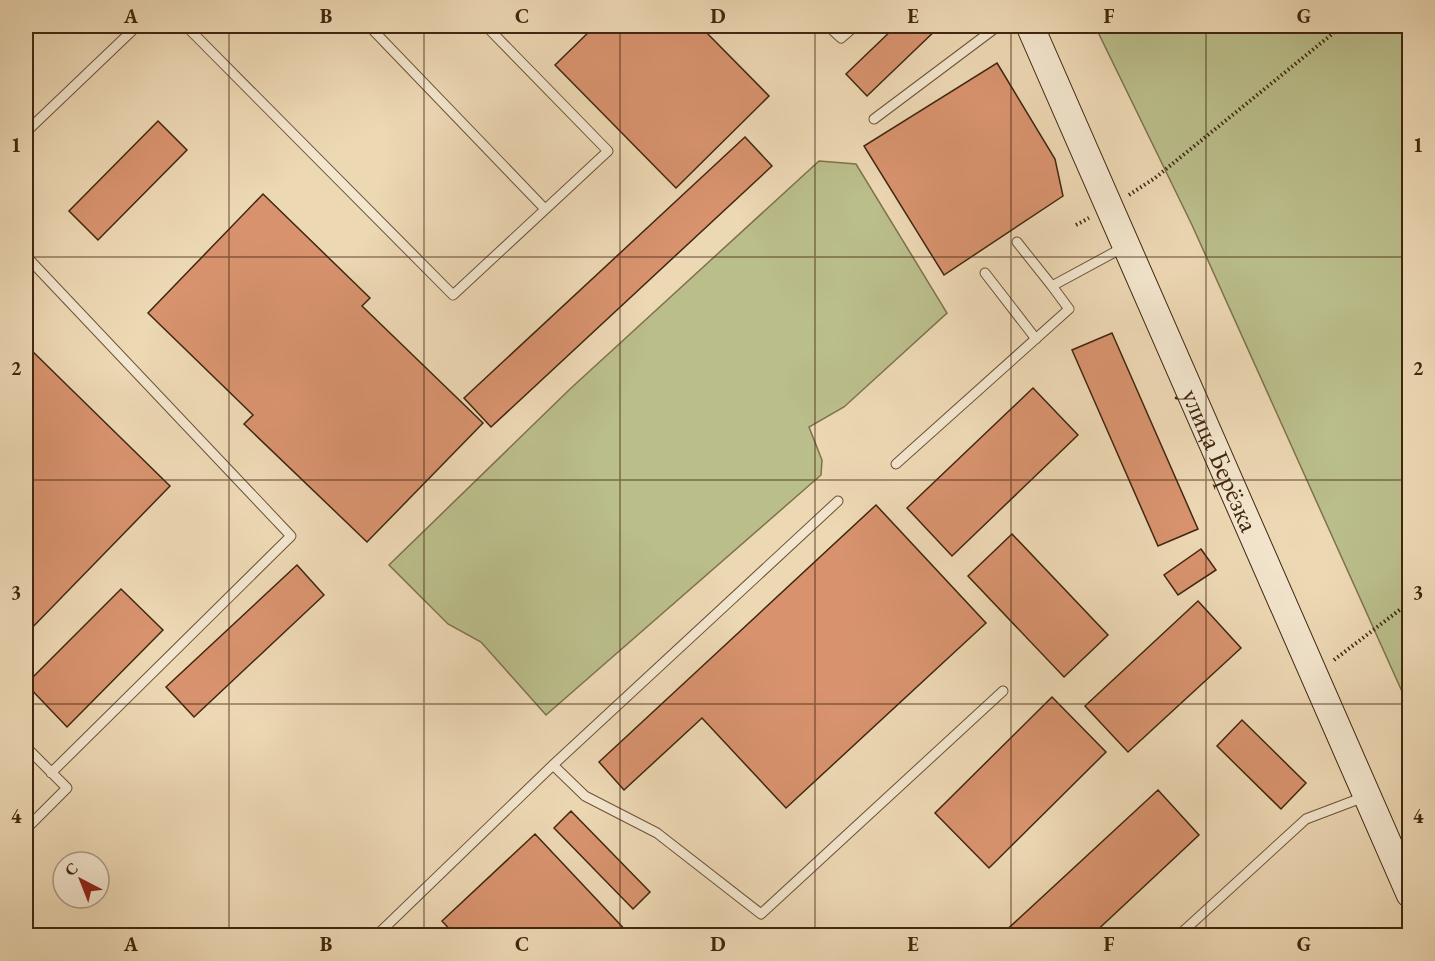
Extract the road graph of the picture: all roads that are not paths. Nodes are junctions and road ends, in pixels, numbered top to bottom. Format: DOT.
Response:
graph roads {
  1 [pos="137,26"];
  2 [pos="186,26"];
  3 [pos="369,26"];
  4 [pos="486,26"];
  5 [pos="828,26"];
  6 [pos="855,26"];
  7 [pos="998,26"];
  8 [pos="1030,26"];
  9 [pos="874,119"];
  10 [pos="26,132"];
  11 [pos="545,209"];
  12 [pos="1017,242"];
  13 [pos="1126,246"];
  14 [pos="26,256"];
  15 [pos="985,273"];
  16 [pos="1052,286"];
  17 [pos="1036,339"];
  18 [pos="896,464"];
  19 [pos="838,501"];
  20 [pos="1003,691"];
  21 [pos="26,747"];
  22 [pos="553,765"];
  23 [pos="51,773"];
  24 [pos="1367,796"];
  25 [pos="26,829"];
  26 [pos="1410,894"];
  27 [pos="376,936"];
  28 [pos="1178,936"];
  1 -- 10 [label="lane"];
  2 -- 11 [label="lane"];
  3 -- 11 [label="lane"];
  4 -- 11 [label="lane"];
  5 -- 6 [label="lane"];
  7 -- 9 [label="lane"];
  8 -- 13 [label="main road, улица Берёзка"];
  12 -- 16 [label="lane"];
  13 -- 16 [label="lane"];
  13 -- 24 [label="main road, улица Берёзка"];
  14 -- 23 [label="lane"];
  15 -- 17 [label="lane"];
  16 -- 17 [label="lane"];
  17 -- 18 [label="lane"];
  19 -- 22 [label="lane"];
  20 -- 22 [label="lane"];
  21 -- 23 [label="lane"];
  22 -- 27 [label="lane"];
  23 -- 25 [label="lane"];
  24 -- 26 [label="main road, улица Берёзка"];
  24 -- 28 [label="lane"];
}
